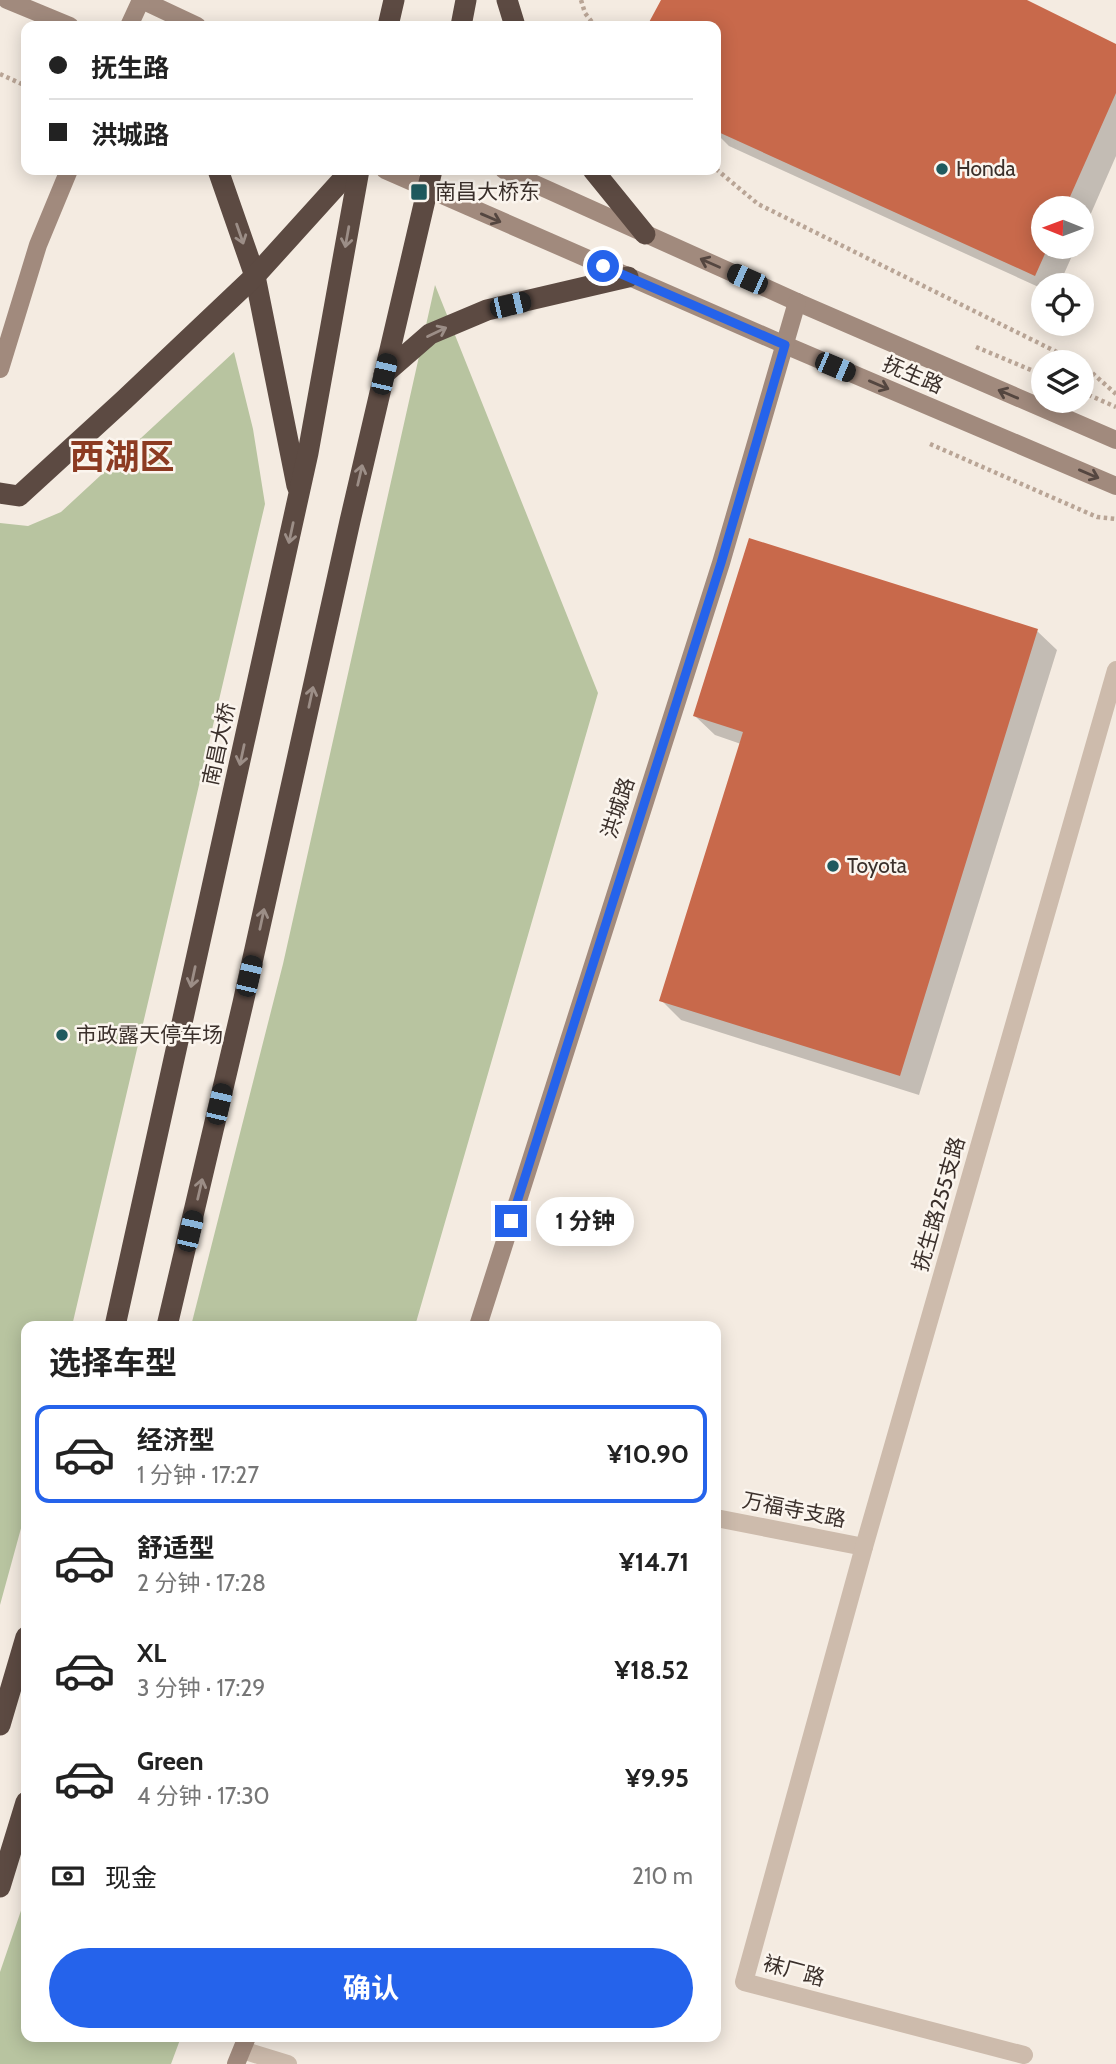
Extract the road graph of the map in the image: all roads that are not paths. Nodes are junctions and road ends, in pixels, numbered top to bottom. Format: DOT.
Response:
graph roads {
  1 [pos="7,0"];
  2 [pos="141,0"];
  3 [pos="394,0"];
  4 [pos="466,0"];
  5 [pos="508,0"];
  6 [pos="58,21"];
  7 [pos="131,21"];
  8 [pos="186,21"];
  9 [pos="389,21"];
  10 [pos="462,21"];
  11 [pos="514,21"];
  12 [pos="67,175"];
  13 [pos="220,175"];
  14 [pos="346,175"];
  15 [pos="358,175"];
  16 [pos="408,175"];
  17 [pos="515,175"];
  18 [pos="597,175"];
  19 [pos="430,180"];
  20 [pos="645,234"];
  21 [pos="255,276"];
  22 [pos="628,277"];
  23 [pos="797,302"];
  24 [pos="785,345"];
  25 [pos="0,369"];
  26 [pos="384,374"];
  27 [pos="1116,440"];
  28 [pos="1116,486"];
  29 [pos="0,493"];
  30 [pos="299,495"];
  31 [pos="1116,670"];
  32 [pos="116,1321"];
  33 [pos="168,1321"];
  34 [pos="480,1321"];
  35 [pos="721,1519"];
  36 [pos="864,1547"];
  37 [pos="21,1654"];
  38 [pos="0,1725"];
  39 [pos="808,1750"];
  40 [pos="21,1818"];
  41 [pos="0,1887"];
  42 [pos="242,2050"];
  43 [pos="1024,2055"];
  44 [pos="288,2064"];
  1 -- 6 [label="main road"];
  2 -- 7 [label="main road"];
  2 -- 8 [label="main road"];
  3 -- 9 [label="highway"];
  4 -- 10 [label="highway"];
  5 -- 11 [label="highway"];
  12 -- 25 [label="main road"];
  13 -- 21 [label="highway, one-way"];
  14 -- 21 [label="highway"];
  15 -- 30 [label="highway, 南昌大桥, one-way"];
  16 -- 19 [label="main road, 抚生路"];
  17 -- 20 [label="main road, 抚生路"];
  18 -- 20 [label="highway"];
  19 -- 22 [label="main road, 抚生路, one-way"];
  19 -- 26 [label="highway"];
  23 -- 20 [label="main road, 抚生路, one-way"];
  21 -- 29 [label="highway"];
  21 -- 30 [label="highway"];
  22 -- 24 [label="main road, 抚生路"];
  26 -- 22 [label="highway, one-way"];
  23 -- 24 [label="main road, 洪城路"];
  27 -- 23 [label="main road, 抚生路, one-way"];
  24 -- 28 [label="main road, 抚生路, one-way"];
  24 -- 34 [label="main road, 洪城路"];
  33 -- 26 [label="highway, one-way"];
  30 -- 32 [label="highway, 南昌大桥, one-way"];
  31 -- 36 [label="street, 抚生路255支路"];
  35 -- 36 [label="street, 万福寺支路"];
  36 -- 39 [label="street, 抚生路255支路"];
  37 -- 38 [label="highway"];
  39 -- 43 [label="street, 袜厂路"];
  40 -- 41 [label="highway"];
  42 -- 44 [label="street"];
}
